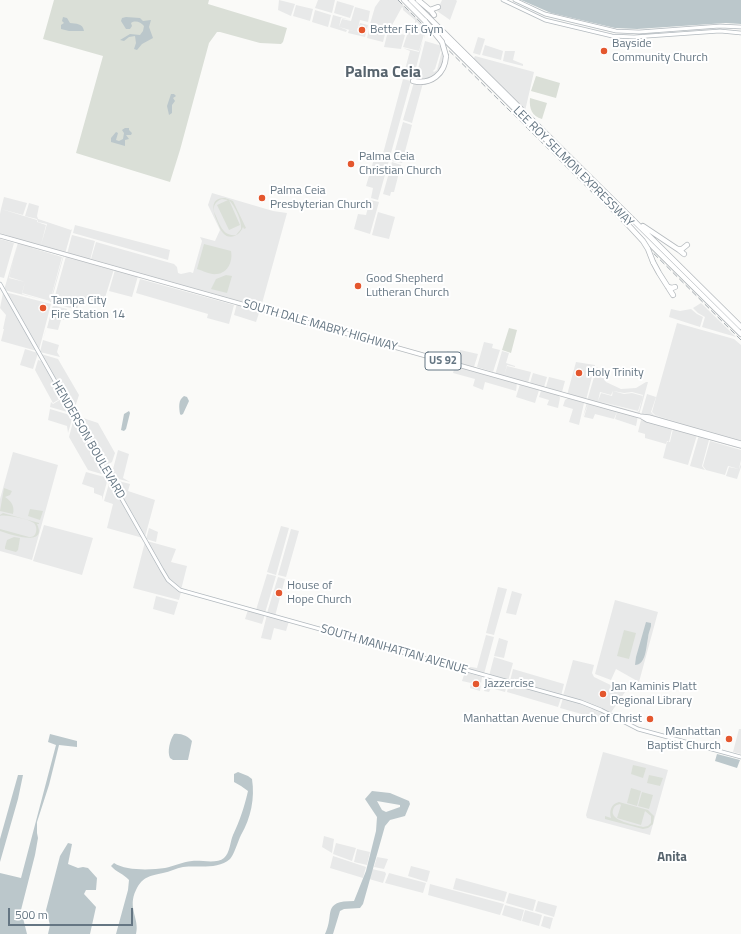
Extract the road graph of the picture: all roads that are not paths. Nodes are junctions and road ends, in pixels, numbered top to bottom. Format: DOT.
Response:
graph roads {
  1 [pos="404,0"];
  2 [pos="411,0"];
  3 [pos="418,0"];
  4 [pos="503,0"];
  5 [pos="515,0"];
  6 [pos="438,7"];
  7 [pos="430,10"];
  8 [pos="434,15"];
  9 [pos="425,18"];
  10 [pos="741,27"];
  11 [pos="741,33"];
  12 [pos="414,79"];
  13 [pos="608,200"];
  14 [pos="623,214"];
  15 [pos="633,220"];
  16 [pos="0,236"];
  17 [pos="686,245"];
  18 [pos="678,249"];
  19 [pos="684,254"];
  20 [pos="674,264"];
  21 [pos="686,276"];
  22 [pos="0,284"];
  23 [pos="668,287"];
  24 [pos="675,287"];
  25 [pos="673,295"];
  26 [pos="741,327"];
  27 [pos="741,334"];
  28 [pos="640,416"];
  29 [pos="715,439"];
  30 [pos="732,440"];
  31 [pos="741,443"];
  32 [pos="741,446"];
  33 [pos="182,591"];
  34 [pos="741,756"];
  1 -- 9 [label="highway, LEE ROY SELMON EXPRESSWAY"];
  2 -- 9 [label="highway, LEE ROY SELMON EXPRESSWAY"];
  3 -- 7 [label="highway"];
  4 -- 11 [label="main road"];
  5 -- 10 [label="main road"];
  6 -- 7 [label="highway"];
  7 -- 8 [label="highway"];
  9 -- 12 [label="highway, bridge"];
  9 -- 13 [label="highway, LEE ROY SELMON EXPRESSWAY, bridge"];
  9 -- 13 [label="highway, LEE ROY SELMON EXPRESSWAY"];
  13 -- 14 [label="highway, LEE ROY SELMON EXPRESSWAY, bridge"];
  13 -- 23 [label="highway, bridge"];
  14 -- 15 [label="highway, LEE ROY SELMON EXPRESSWAY"];
  14 -- 20 [label="highway, LEE ROY SELMON EXPRESSWAY"];
  15 -- 18 [label="highway"];
  15 -- 20 [label="highway, LEE ROY SELMON EXPRESSWAY"];
  16 -- 28 [label="main road, SOUTH DALE MABRY HIGHWAY / US 92"];
  17 -- 18 [label="highway"];
  18 -- 19 [label="highway"];
  20 -- 21 [label="highway, LEE ROY SELMON EXPRESSWAY"];
  21 -- 26 [label="highway, LEE ROY SELMON EXPRESSWAY"];
  21 -- 27 [label="highway, LEE ROY SELMON EXPRESSWAY"];
  22 -- 33 [label="main road, HENDERSON BOULEVARD"];
  23 -- 24 [label="highway"];
  23 -- 25 [label="highway"];
  28 -- 29 [label="main road, SOUTH DALE MABRY HIGHWAY / US 92"];
  28 -- 30 [label="main road, SOUTH DALE MABRY HIGHWAY / US 92"];
  29 -- 30 [label="main road"];
  29 -- 32 [label="main road, SOUTH DALE MABRY HIGHWAY / US 92"];
  30 -- 31 [label="main road, SOUTH DALE MABRY HIGHWAY / US 92"];
  33 -- 34 [label="main road, SOUTH MANHATTAN AVENUE"];
}
